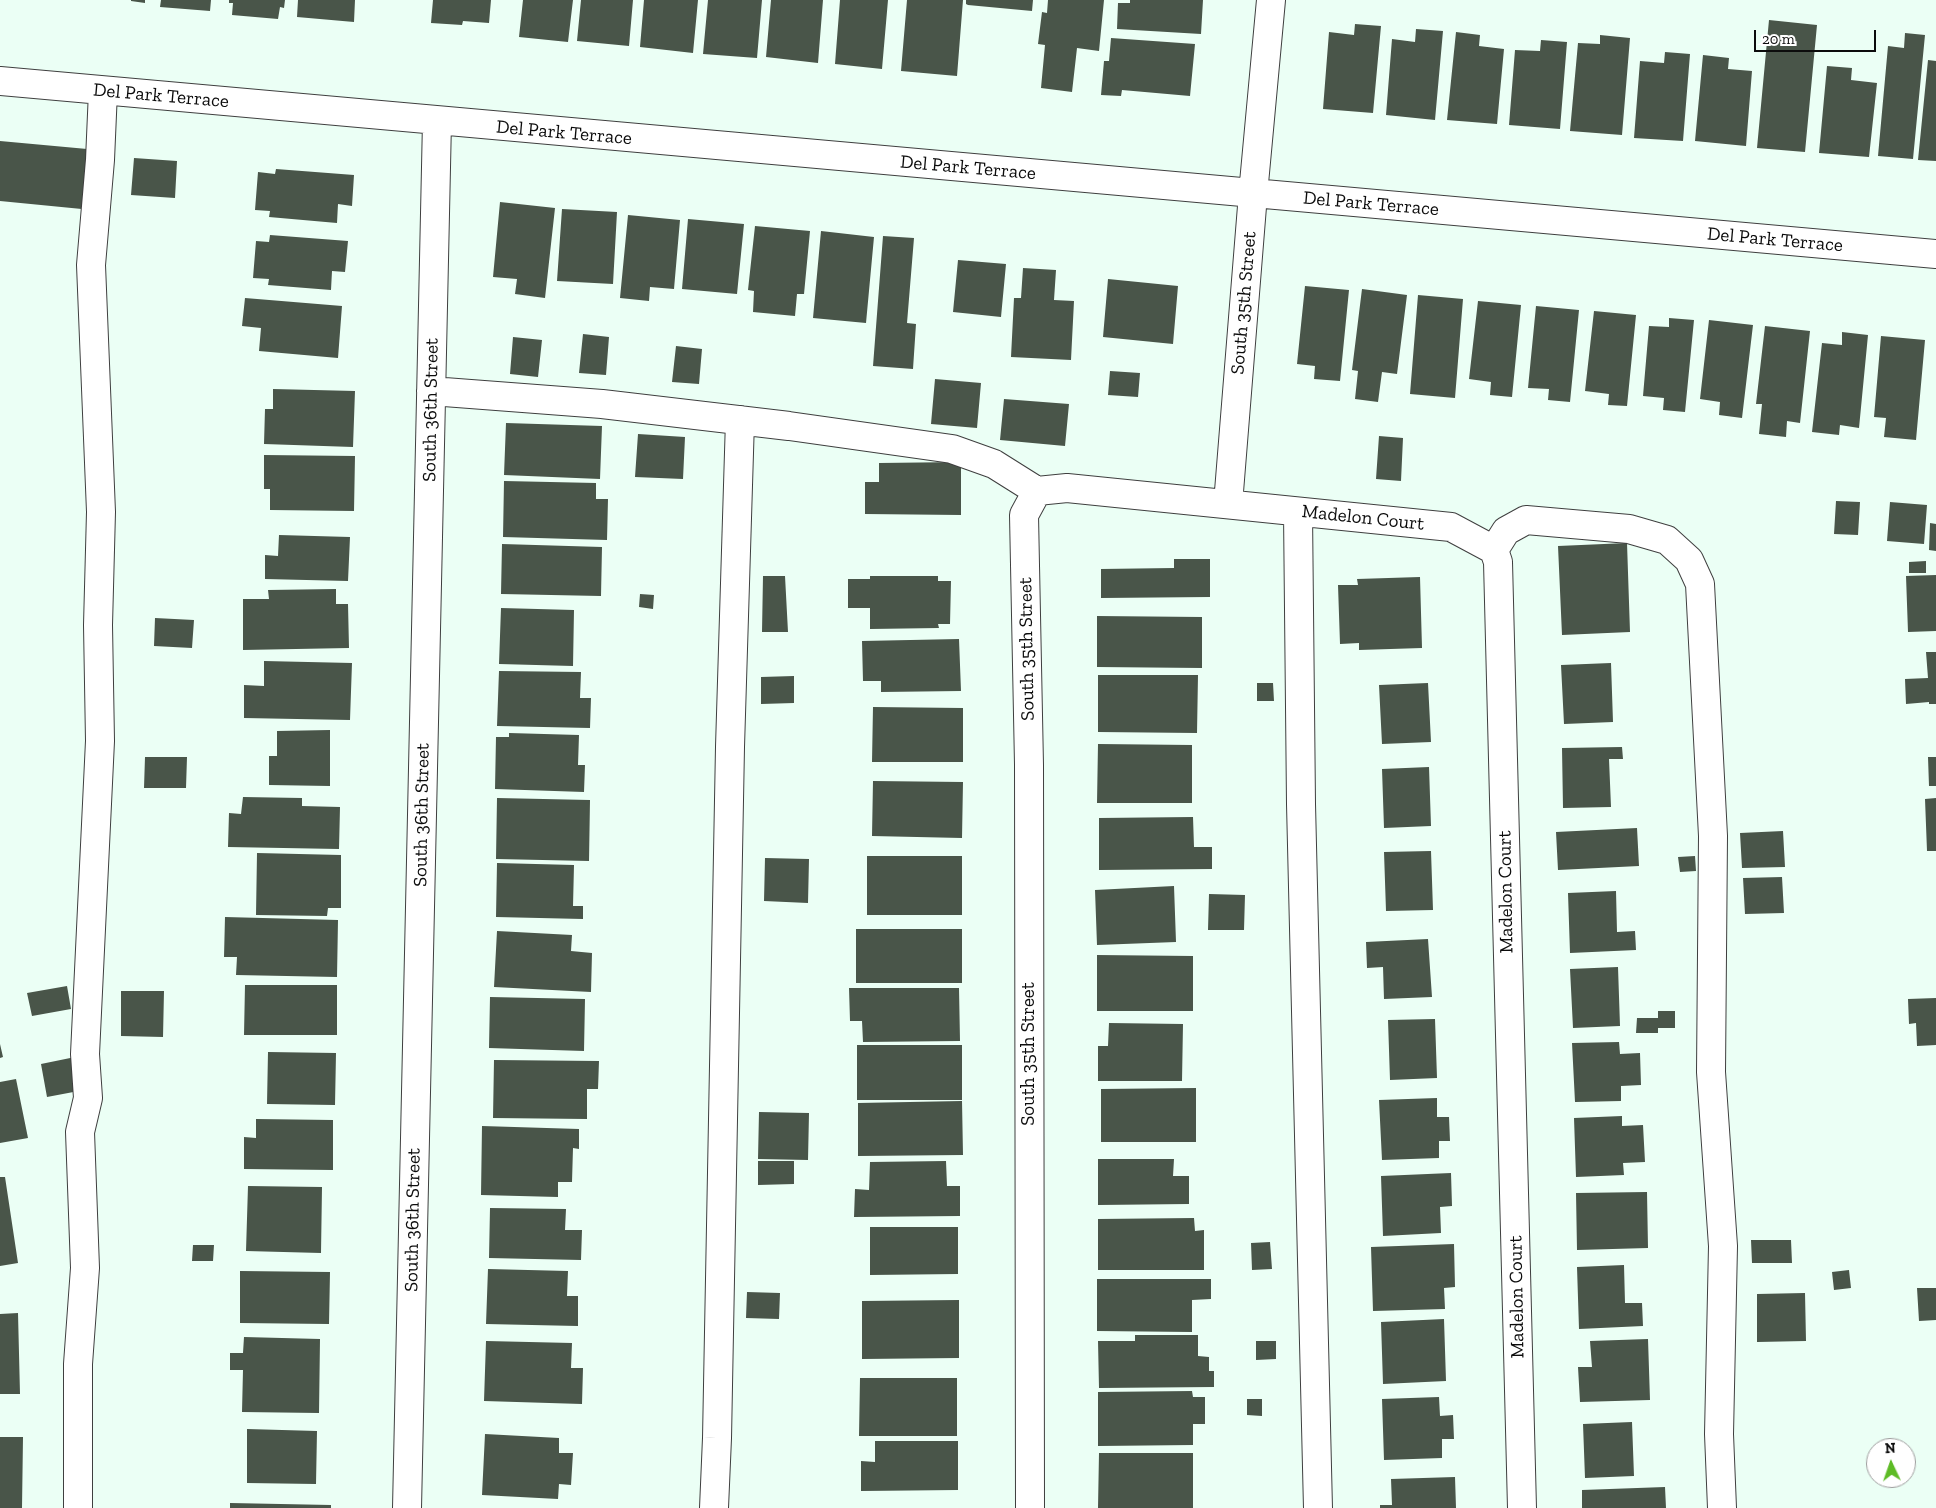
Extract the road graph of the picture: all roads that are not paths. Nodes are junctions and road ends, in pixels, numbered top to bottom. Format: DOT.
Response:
graph roads {
  1 [pos="1271,0"];
  2 [pos="0,81"];
  3 [pos="103,91"];
  4 [pos="437,121"];
  5 [pos="1253,194"];
  6 [pos="1936,254"];
  7 [pos="431,391"];
  8 [pos="740,420"];
  9 [pos="1037,491"];
  10 [pos="1228,504"];
  11 [pos="1298,512"];
  12 [pos="1494,550"];
  13 [pos="78,1508"];
  14 [pos="407,1508"];
  15 [pos="714,1508"];
  16 [pos="1030,1508"];
  17 [pos="1318,1508"];
  18 [pos="1522,1508"];
  19 [pos="1722,1508"];
  1 -- 5 [label="street, South 35th Street"];
  2 -- 3 [label="street, Del Park Terrace"];
  3 -- 4 [label="street, Del Park Terrace"];
  3 -- 13 [label="street"];
  4 -- 5 [label="street, Del Park Terrace"];
  4 -- 7 [label="street, South 36th Street"];
  5 -- 6 [label="street, Del Park Terrace"];
  5 -- 10 [label="street, South 35th Street"];
  7 -- 8 [label="street"];
  7 -- 14 [label="street, South 36th Street"];
  8 -- 9 [label="street"];
  8 -- 15 [label="street"];
  9 -- 10 [label="street"];
  9 -- 16 [label="street, South 35th Street"];
  10 -- 11 [label="street, Madelon Court"];
  11 -- 12 [label="street, Madelon Court"];
  11 -- 17 [label="street"];
  12 -- 18 [label="street, Madelon Court"];
  12 -- 19 [label="street"];
}
